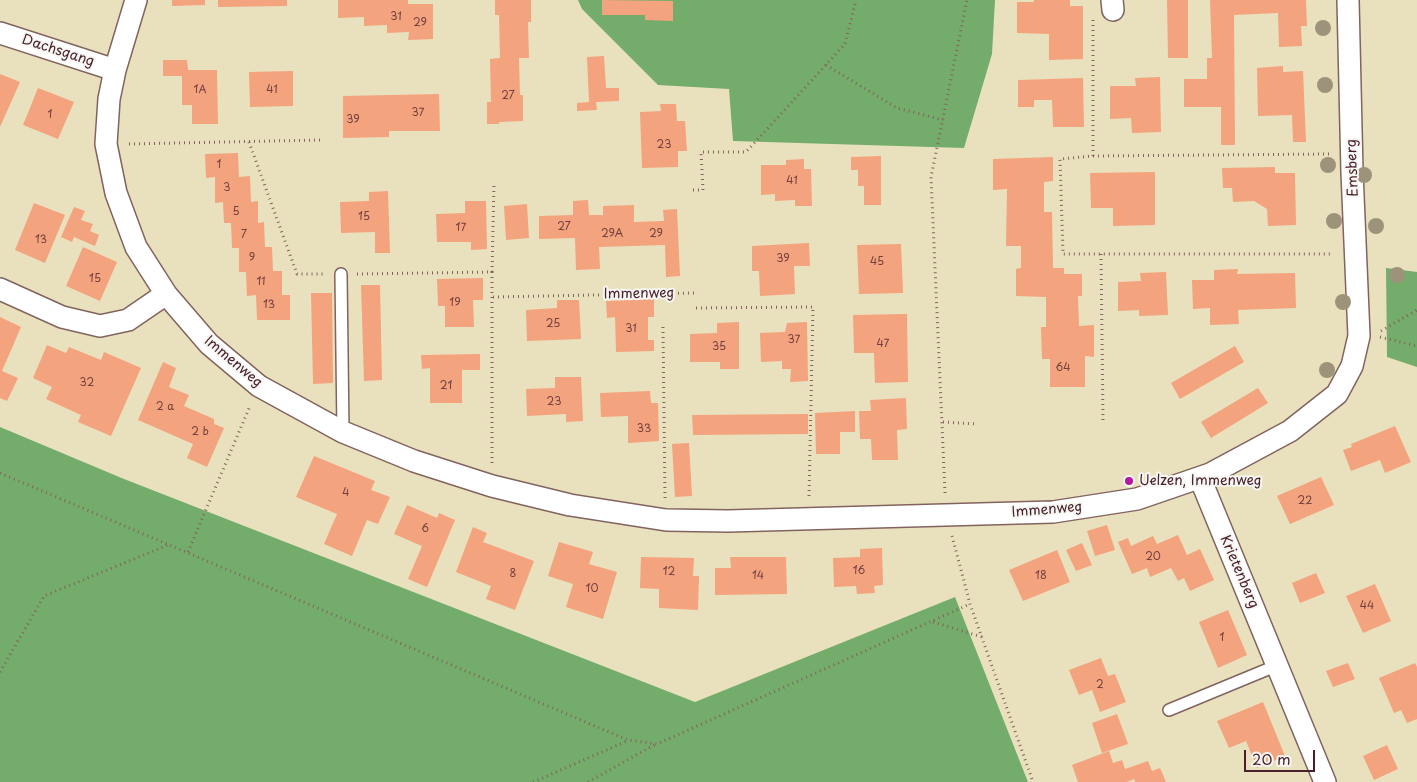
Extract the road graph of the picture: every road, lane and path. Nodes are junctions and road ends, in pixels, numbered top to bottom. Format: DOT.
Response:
graph roads {
  1 [pos="136,0"];
  2 [pos="856,0"];
  3 [pos="967,0"];
  4 [pos="1348,0"];
  5 [pos="1112,5"];
  6 [pos="0,33"];
  7 [pos="826,65"];
  8 [pos="115,70"];
  9 [pos="942,120"];
  10 [pos="320,140"];
  11 [pos="249,142"];
  12 [pos="106,144"];
  13 [pos="1352,154"];
  14 [pos="1093,156"];
  15 [pos="494,184"];
  16 [pos="693,190"];
  17 [pos="1101,254"];
  18 [pos="1356,254"];
  19 [pos="492,272"];
  20 [pos="341,274"];
  21 [pos="0,289"];
  22 [pos="696,293"];
  23 [pos="166,294"];
  24 [pos="492,297"];
  25 [pos="696,308"];
  26 [pos="1417,310"];
  27 [pos="663,327"];
  28 [pos="1359,336"];
  29 [pos="1417,346"];
  30 [pos="259,386"];
  31 [pos="1102,420"];
  32 [pos="942,422"];
  33 [pos="976,424"];
  34 [pos="343,432"];
  35 [pos="0,472"];
  36 [pos="1200,478"];
  37 [pos="492,486"];
  38 [pos="946,515"];
  39 [pos="808,518"];
  40 [pos="666,520"];
  41 [pos="168,544"];
  42 [pos="188,552"];
  43 [pos="970,604"];
  44 [pos="932,622"];
  45 [pos="982,638"];
  46 [pos="1278,665"];
  47 [pos="0,672"];
  48 [pos="1169,710"];
  49 [pos="628,740"];
  50 [pos="657,744"];
  51 [pos="534,782"];
  52 [pos="588,782"];
  53 [pos="1033,782"];
  54 [pos="1325,782"];
  1 -- 8 [label="street, Immenweg"];
  2 -- 7 [label="path"];
  3 -- 9 [label="path"];
  4 -- 13 [label="street, Emsberg"];
  5 -- 14 [label="path"];
  6 -- 8 [label="street, Dachsgang"];
  7 -- 9 [label="path"];
  7 -- 16 [label="path"];
  8 -- 12 [label="street, Immenweg"];
  9 -- 32 [label="path"];
  10 -- 11 [label="path"];
  11 -- 12 [label="path"];
  11 -- 20 [label="path"];
  12 -- 23 [label="street, Immenweg"];
  13 -- 14 [label="path"];
  13 -- 18 [label="street, Emsberg"];
  14 -- 17 [label="path"];
  15 -- 19 [label="path"];
  17 -- 18 [label="path"];
  17 -- 31 [label="path"];
  18 -- 28 [label="street, Emsberg"];
  19 -- 20 [label="path"];
  19 -- 24 [label="path"];
  20 -- 34 [label="lane"];
  21 -- 23 [label="street"];
  22 -- 24 [label="path, Immenweg"];
  23 -- 30 [label="street, Immenweg"];
  24 -- 37 [label="path"];
  25 -- 39 [label="path"];
  26 -- 29 [label="path"];
  27 -- 40 [label="path"];
  28 -- 36 [label="street, Immenweg"];
  30 -- 34 [label="street, Immenweg"];
  30 -- 42 [label="path"];
  32 -- 33 [label="path"];
  32 -- 38 [label="path"];
  34 -- 37 [label="street, Immenweg"];
  35 -- 41 [label="path"];
  36 -- 38 [label="street, Immenweg"];
  36 -- 46 [label="street, Krietenberg"];
  37 -- 40 [label="street, Immenweg"];
  38 -- 39 [label="street, Immenweg"];
  38 -- 43 [label="path"];
  39 -- 40 [label="street, Immenweg"];
  41 -- 42 [label="path"];
  41 -- 47 [label="path"];
  42 -- 49 [label="path"];
  43 -- 44 [label="path"];
  43 -- 45 [label="path"];
  44 -- 45 [label="path"];
  44 -- 50 [label="path"];
  45 -- 53 [label="path"];
  46 -- 48 [label="lane"];
  46 -- 54 [label="street, Krietenberg"];
  49 -- 50 [label="path"];
  49 -- 51 [label="path"];
  50 -- 52 [label="path"];
}
